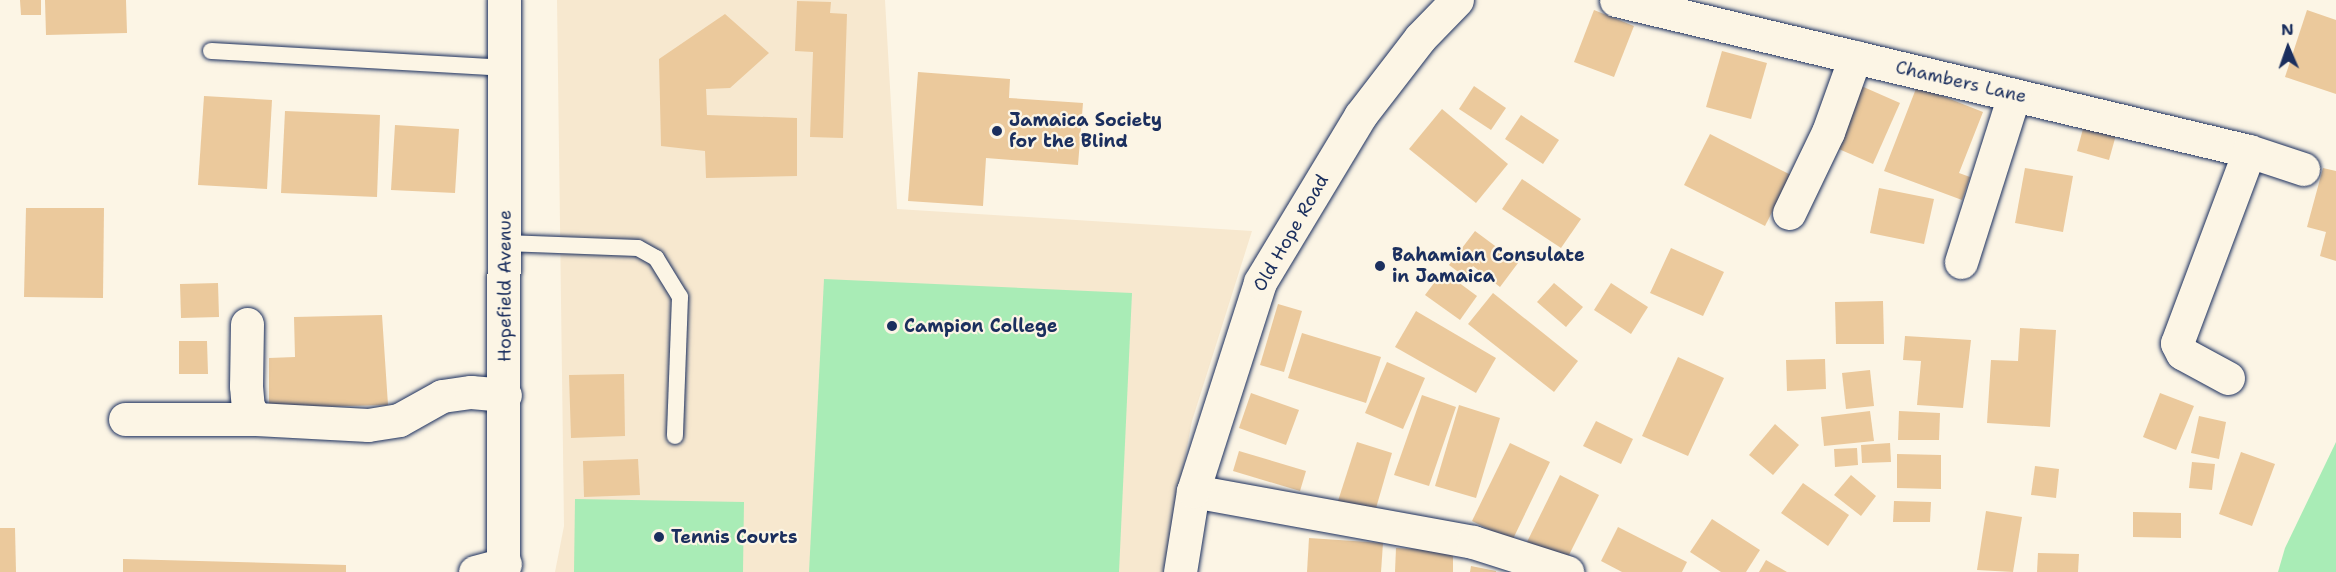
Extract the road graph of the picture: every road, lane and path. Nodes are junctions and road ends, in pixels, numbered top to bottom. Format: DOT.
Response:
graph roads {
  1 [pos="504,0"];
  2 [pos="1457,0"];
  3 [pos="1616,0"];
  4 [pos="211,51"];
  5 [pos="1855,57"];
  6 [pos="504,68"];
  7 [pos="2014,95"];
  8 [pos="2249,151"];
  9 [pos="2303,169"];
  10 [pos="1789,213"];
  11 [pos="504,243"];
  12 [pos="1961,262"];
  13 [pos="247,324"];
  14 [pos="2228,378"];
  15 [pos="505,395"];
  16 [pos="125,419"];
  17 [pos="256,419"];
  18 [pos="675,436"];
  19 [pos="1193,491"];
  20 [pos="495,569"];
  21 [pos="1180,572"];
  22 [pos="1567,572"];
  1 -- 6 [label="street, Hopefield Avenue"];
  2 -- 19 [label="street, Old Hope Road"];
  3 -- 5 [label="street, Chambers Lane"];
  4 -- 6 [label="lane"];
  5 -- 7 [label="street, Chambers Lane"];
  5 -- 10 [label="street"];
  6 -- 11 [label="street, Hopefield Avenue"];
  7 -- 8 [label="street, Chambers Lane"];
  7 -- 12 [label="street"];
  8 -- 9 [label="street, Chambers Lane"];
  8 -- 14 [label="street"];
  11 -- 15 [label="street, Hopefield Avenue"];
  11 -- 18 [label="lane"];
  13 -- 17 [label="street"];
  15 -- 17 [label="street"];
  15 -- 20 [label="street, Hopefield Avenue"];
  16 -- 17 [label="street"];
  19 -- 21 [label="street, Old Hope Road"];
  19 -- 22 [label="street"];
}
